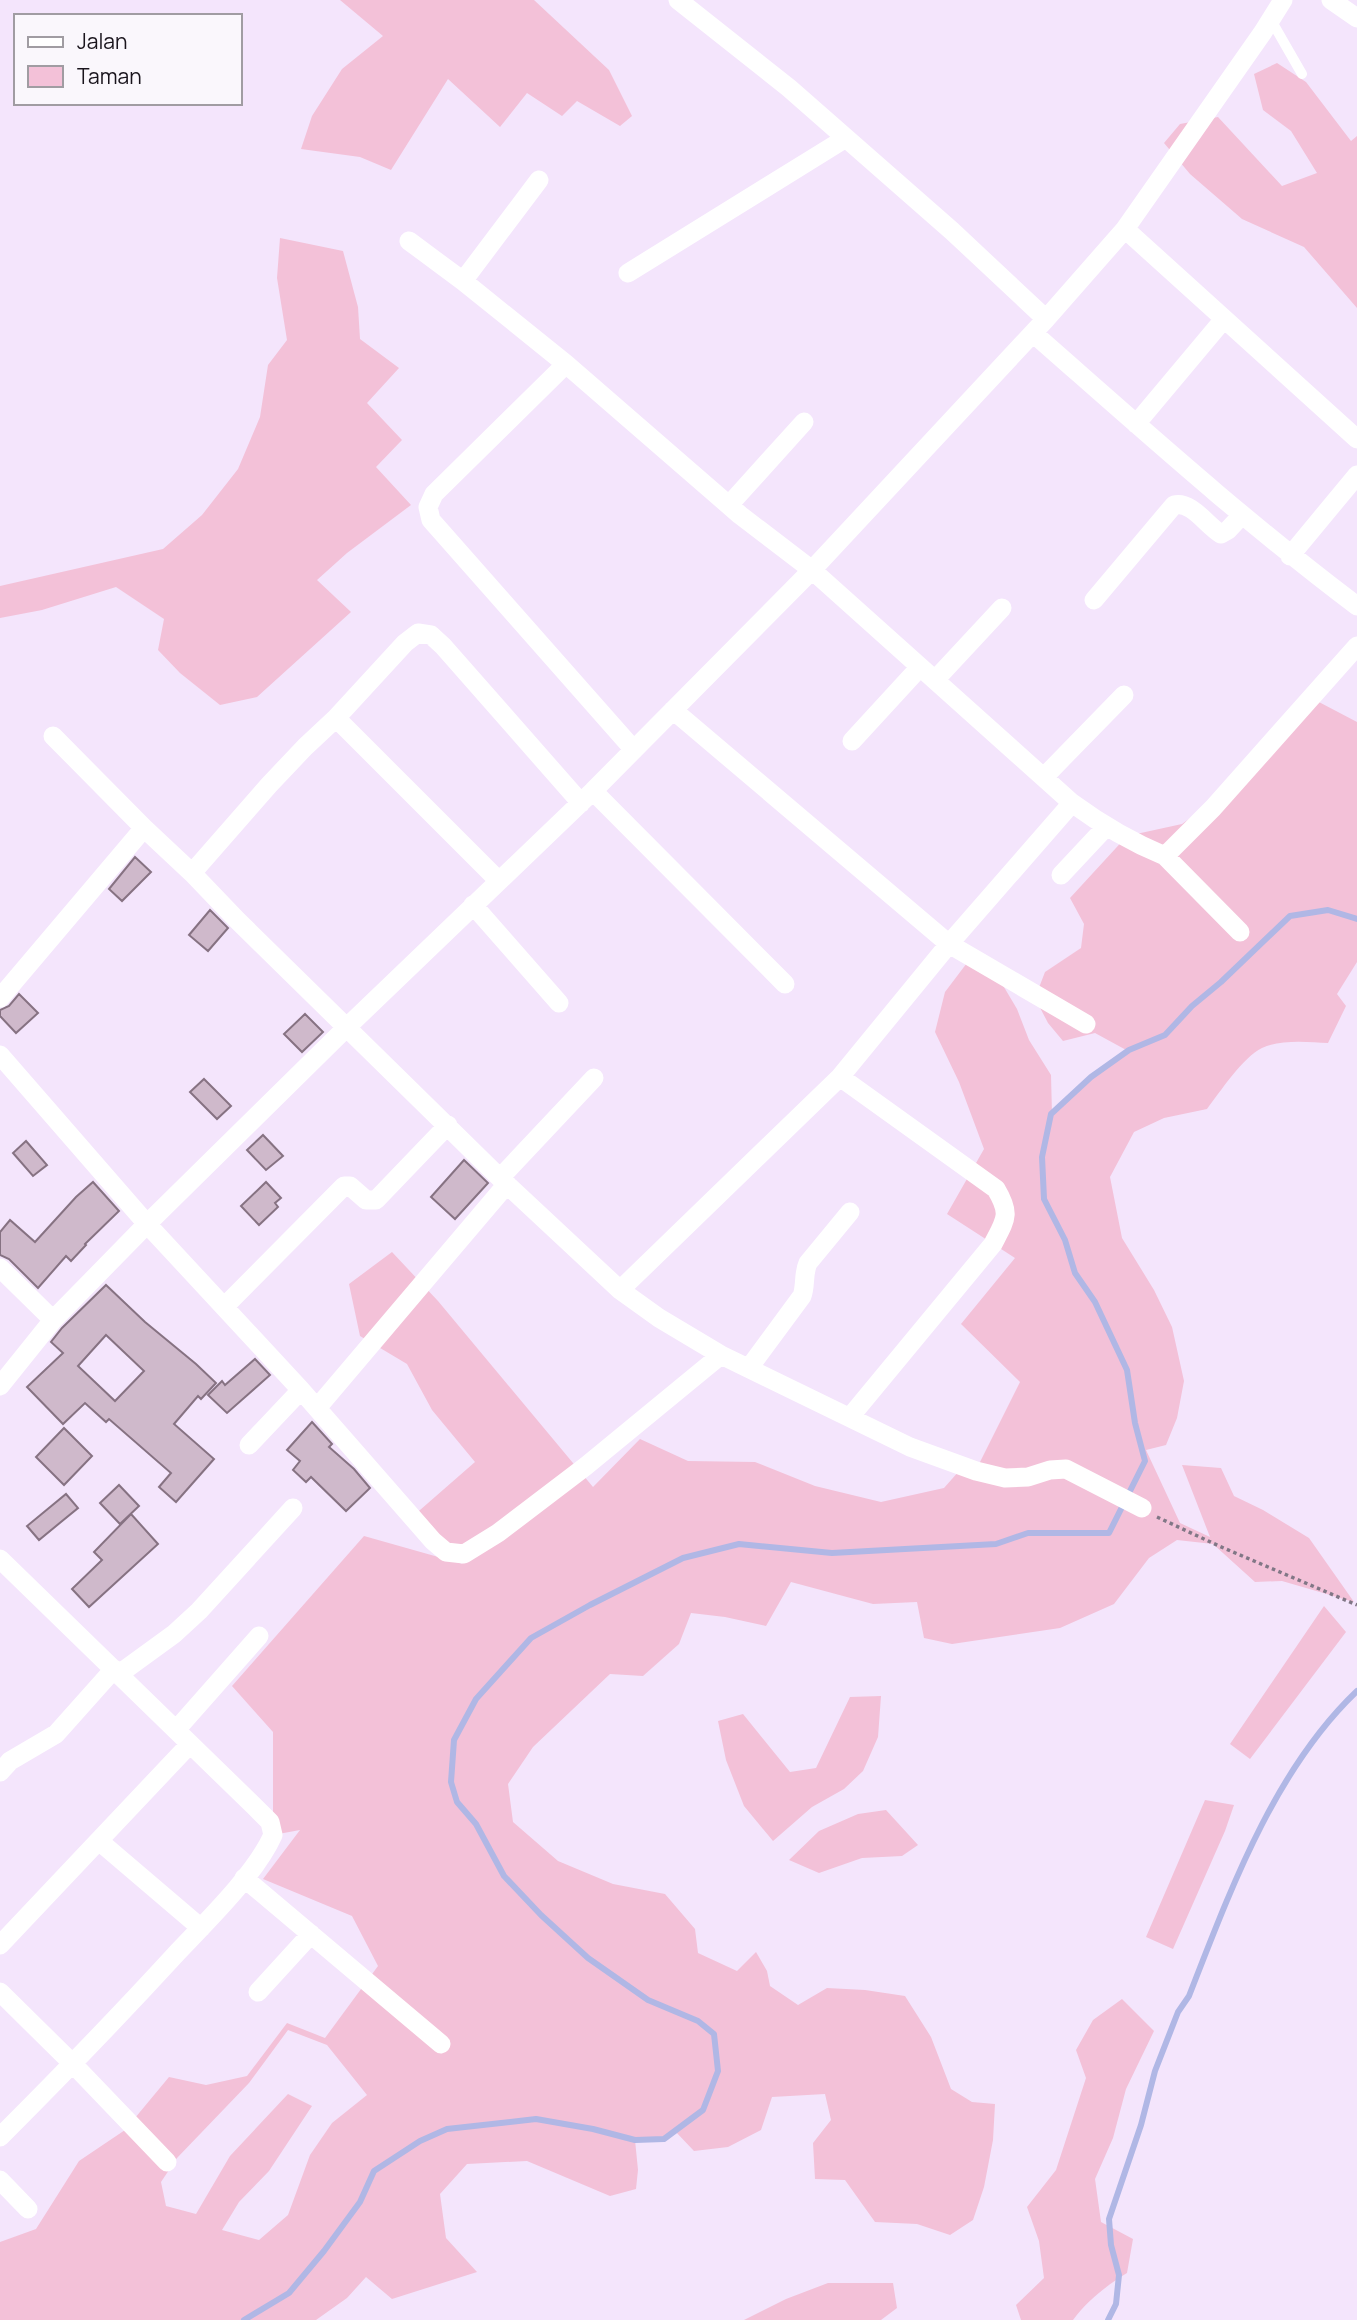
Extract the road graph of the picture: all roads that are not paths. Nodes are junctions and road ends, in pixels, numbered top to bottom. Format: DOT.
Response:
graph roads {
  1 [pos="1283,0"];
  2 [pos="1331,0"];
  3 [pos="681,1"];
  4 [pos="1357,18"];
  5 [pos="1271,20"];
  6 [pos="1302,74"];
  7 [pos="846,138"];
  8 [pos="539,180"];
  9 [pos="1125,229"];
  10 [pos="409,241"];
  11 [pos="628,273"];
  12 [pos="463,281"];
  13 [pos="1224,319"];
  14 [pos="1040,326"];
  15 [pos="566,364"];
  16 [pos="804,422"];
  17 [pos="1136,424"];
  18 [pos="1357,439"];
  19 [pos="1357,475"];
  20 [pos="729,505"];
  21 [pos="1242,515"];
  22 [pos="1290,555"];
  23 [pos="812,570"];
  24 [pos="1094,600"];
  25 [pos="1357,606"];
  26 [pos="1002,608"];
  27 [pos="1357,646"];
  28 [pos="928,674"];
  29 [pos="1124,695"];
  30 [pos="673,710"];
  31 [pos="336,718"];
  32 [pos="53,736"];
  33 [pos="852,741"];
  34 [pos="634,750"];
  35 [pos="1044,777"];
  36 [pos="587,797"];
  37 [pos="1072,803"];
  38 [pos="144,828"];
  39 [pos="1105,828"];
  40 [pos="1166,856"];
  41 [pos="192,873"];
  42 [pos="1060,875"];
  43 [pos="499,881"];
  44 [pos="473,905"];
  45 [pos="1240,932"];
  46 [pos="949,944"];
  47 [pos="785,984"];
  48 [pos="0,999"];
  49 [pos="559,1003"];
  50 [pos="1086,1024"];
  51 [pos="346,1028"];
  52 [pos="0,1055"];
  53 [pos="839,1077"];
  54 [pos="594,1078"];
  55 [pos="448,1125"];
  56 [pos="504,1181"];
  57 [pos="850,1212"];
  58 [pos="147,1224"];
  59 [pos="0,1268"];
  60 [pos="620,1290"];
  61 [pos="225,1306"];
  62 [pos="53,1320"];
  63 [pos="721,1355"];
  64 [pos="749,1368"];
  65 [pos="0,1387"];
  66 [pos="301,1390"];
  67 [pos="317,1408"];
  68 [pos="850,1417"];
  69 [pos="249,1445"];
  70 [pos="293,1508"];
  71 [pos="1142,1508"];
  72 [pos="0,1559"];
  73 [pos="259,1636"];
  74 [pos="117,1671"];
  75 [pos="183,1737"];
  76 [pos="0,1772"];
  77 [pos="99,1841"];
  78 [pos="244,1878"];
  79 [pos="201,1928"];
  80 [pos="311,1934"];
  81 [pos="0,1945"];
  82 [pos="0,1992"];
  83 [pos="258,1992"];
  84 [pos="441,2044"];
  85 [pos="73,2064"];
  86 [pos="0,2137"];
  87 [pos="167,2162"];
  88 [pos="0,2180"];
  89 [pos="28,2209"];
  1 -- 5 [label="street"];
  2 -- 4 [label="street"];
  3 -- 7 [label="street"];
  5 -- 6 [label="lane"];
  5 -- 9 [label="street"];
  7 -- 11 [label="street"];
  7 -- 14 [label="street"];
  8 -- 12 [label="street"];
  9 -- 13 [label="street"];
  9 -- 14 [label="street"];
  10 -- 12 [label="street"];
  12 -- 15 [label="street"];
  13 -- 17 [label="street"];
  13 -- 18 [label="street"];
  14 -- 17 [label="street"];
  14 -- 23 [label="street"];
  15 -- 20 [label="street"];
  15 -- 34 [label="street"];
  16 -- 20 [label="street"];
  17 -- 21 [label="street"];
  19 -- 22 [label="street"];
  20 -- 23 [label="street"];
  21 -- 22 [label="street"];
  21 -- 24 [label="street"];
  22 -- 25 [label="street"];
  23 -- 28 [label="street"];
  23 -- 30 [label="street"];
  26 -- 28 [label="street"];
  27 -- 40 [label="street"];
  28 -- 33 [label="street"];
  28 -- 35 [label="street"];
  29 -- 35 [label="street"];
  30 -- 34 [label="street"];
  30 -- 46 [label="street"];
  31 -- 36 [label="street"];
  31 -- 41 [label="street"];
  31 -- 43 [label="street"];
  32 -- 38 [label="street"];
  34 -- 36 [label="street"];
  35 -- 37 [label="street"];
  36 -- 43 [label="street"];
  36 -- 47 [label="street"];
  37 -- 39 [label="street"];
  37 -- 46 [label="street"];
  38 -- 41 [label="street"];
  38 -- 48 [label="street"];
  39 -- 40 [label="street"];
  39 -- 42 [label="street"];
  40 -- 45 [label="street"];
  41 -- 51 [label="street"];
  43 -- 44 [label="street"];
  44 -- 49 [label="street"];
  44 -- 51 [label="street"];
  46 -- 50 [label="street"];
  46 -- 53 [label="street"];
  51 -- 55 [label="street"];
  51 -- 58 [label="street"];
  52 -- 58 [label="street"];
  53 -- 60 [label="street"];
  53 -- 68 [label="street"];
  54 -- 56 [label="street"];
  55 -- 56 [label="street"];
  55 -- 61 [label="street"];
  56 -- 60 [label="street"];
  56 -- 67 [label="street"];
  57 -- 64 [label="street"];
  58 -- 61 [label="street"];
  58 -- 62 [label="street"];
  59 -- 62 [label="street"];
  60 -- 63 [label="street"];
  61 -- 66 [label="street"];
  62 -- 65 [label="street"];
  63 -- 64 [label="street"];
  63 -- 67 [label="street"];
  64 -- 68 [label="street"];
  66 -- 67 [label="street"];
  66 -- 69 [label="street"];
  68 -- 71 [label="street"];
  70 -- 74 [label="street"];
  72 -- 74 [label="street"];
  73 -- 75 [label="street"];
  74 -- 75 [label="street"];
  74 -- 76 [label="street"];
  75 -- 77 [label="street"];
  75 -- 78 [label="street"];
  77 -- 79 [label="street"];
  77 -- 81 [label="street"];
  78 -- 79 [label="street"];
  78 -- 80 [label="street"];
  79 -- 85 [label="street"];
  80 -- 83 [label="street"];
  80 -- 84 [label="street"];
  82 -- 85 [label="street"];
  85 -- 86 [label="street"];
  85 -- 87 [label="street"];
  88 -- 89 [label="street"];
}
